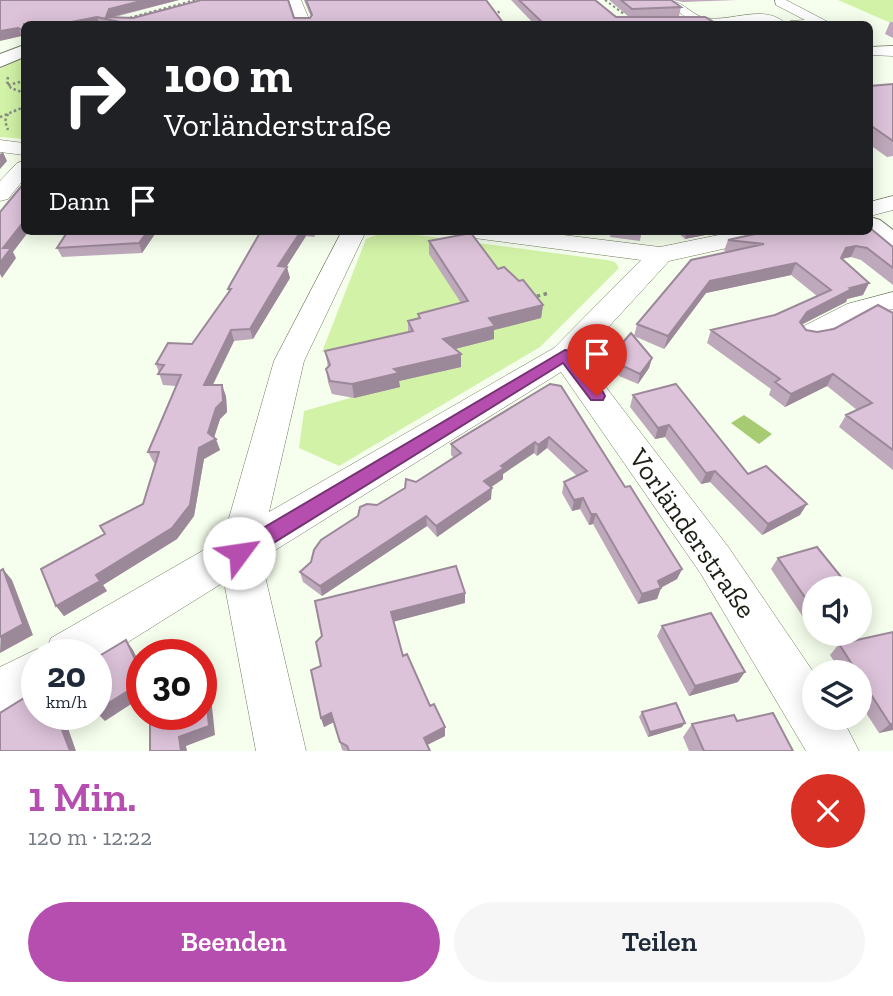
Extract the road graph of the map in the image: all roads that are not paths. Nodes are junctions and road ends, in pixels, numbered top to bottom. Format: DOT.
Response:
graph roads {
  1 [pos="295,0"];
  2 [pos="668,0"];
  3 [pos="780,2"];
  4 [pos="303,21"];
  5 [pos="700,21"];
  6 [pos="718,21"];
  7 [pos="772,21"];
  8 [pos="819,21"];
  9 [pos="873,51"];
  10 [pos="893,51"];
  11 [pos="21,54"];
  12 [pos="4,68"];
  13 [pos="0,146"];
  14 [pos="21,149"];
  15 [pos="21,170"];
  16 [pos="0,194"];
  17 [pos="893,203"];
  18 [pos="873,208"];
  19 [pos="873,228"];
  20 [pos="352,235"];
  21 [pos="505,235"];
  22 [pos="753,235"];
  23 [pos="893,245"];
  24 [pos="660,255"];
  25 [pos="885,295"];
  26 [pos="812,334"];
  27 [pos="565,355"];
  28 [pos="239,553"];
  29 [pos="93,639"];
  30 [pos="21,682"];
  31 [pos="0,694"];
  32 [pos="802,698"];
  33 [pos="822,730"];
  34 [pos="281,751"];
  35 [pos="834,751"];
  1 -- 4 [label="street"];
  2 -- 5 [label="street"];
  3 -- 8 [label="street"];
  6 -- 7 [label="street"];
  9 -- 10 [label="street"];
  11 -- 12 [label="main road"];
  13 -- 14 [label="street"];
  15 -- 16 [label="street"];
  17 -- 18 [label="street"];
  19 -- 23 [label="main road"];
  20 -- 28 [label="street"];
  21 -- 24 [label="street"];
  22 -- 24 [label="street"];
  24 -- 27 [label="street"];
  25 -- 26 [label="street"];
  27 -- 28 [label="street"];
  27 -- 32 [label="street, Vorländerstraße"];
  28 -- 29 [label="street"];
  28 -- 34 [label="street"];
  30 -- 31 [label="street"];
  33 -- 35 [label="street, Vorländerstraße"];
}
